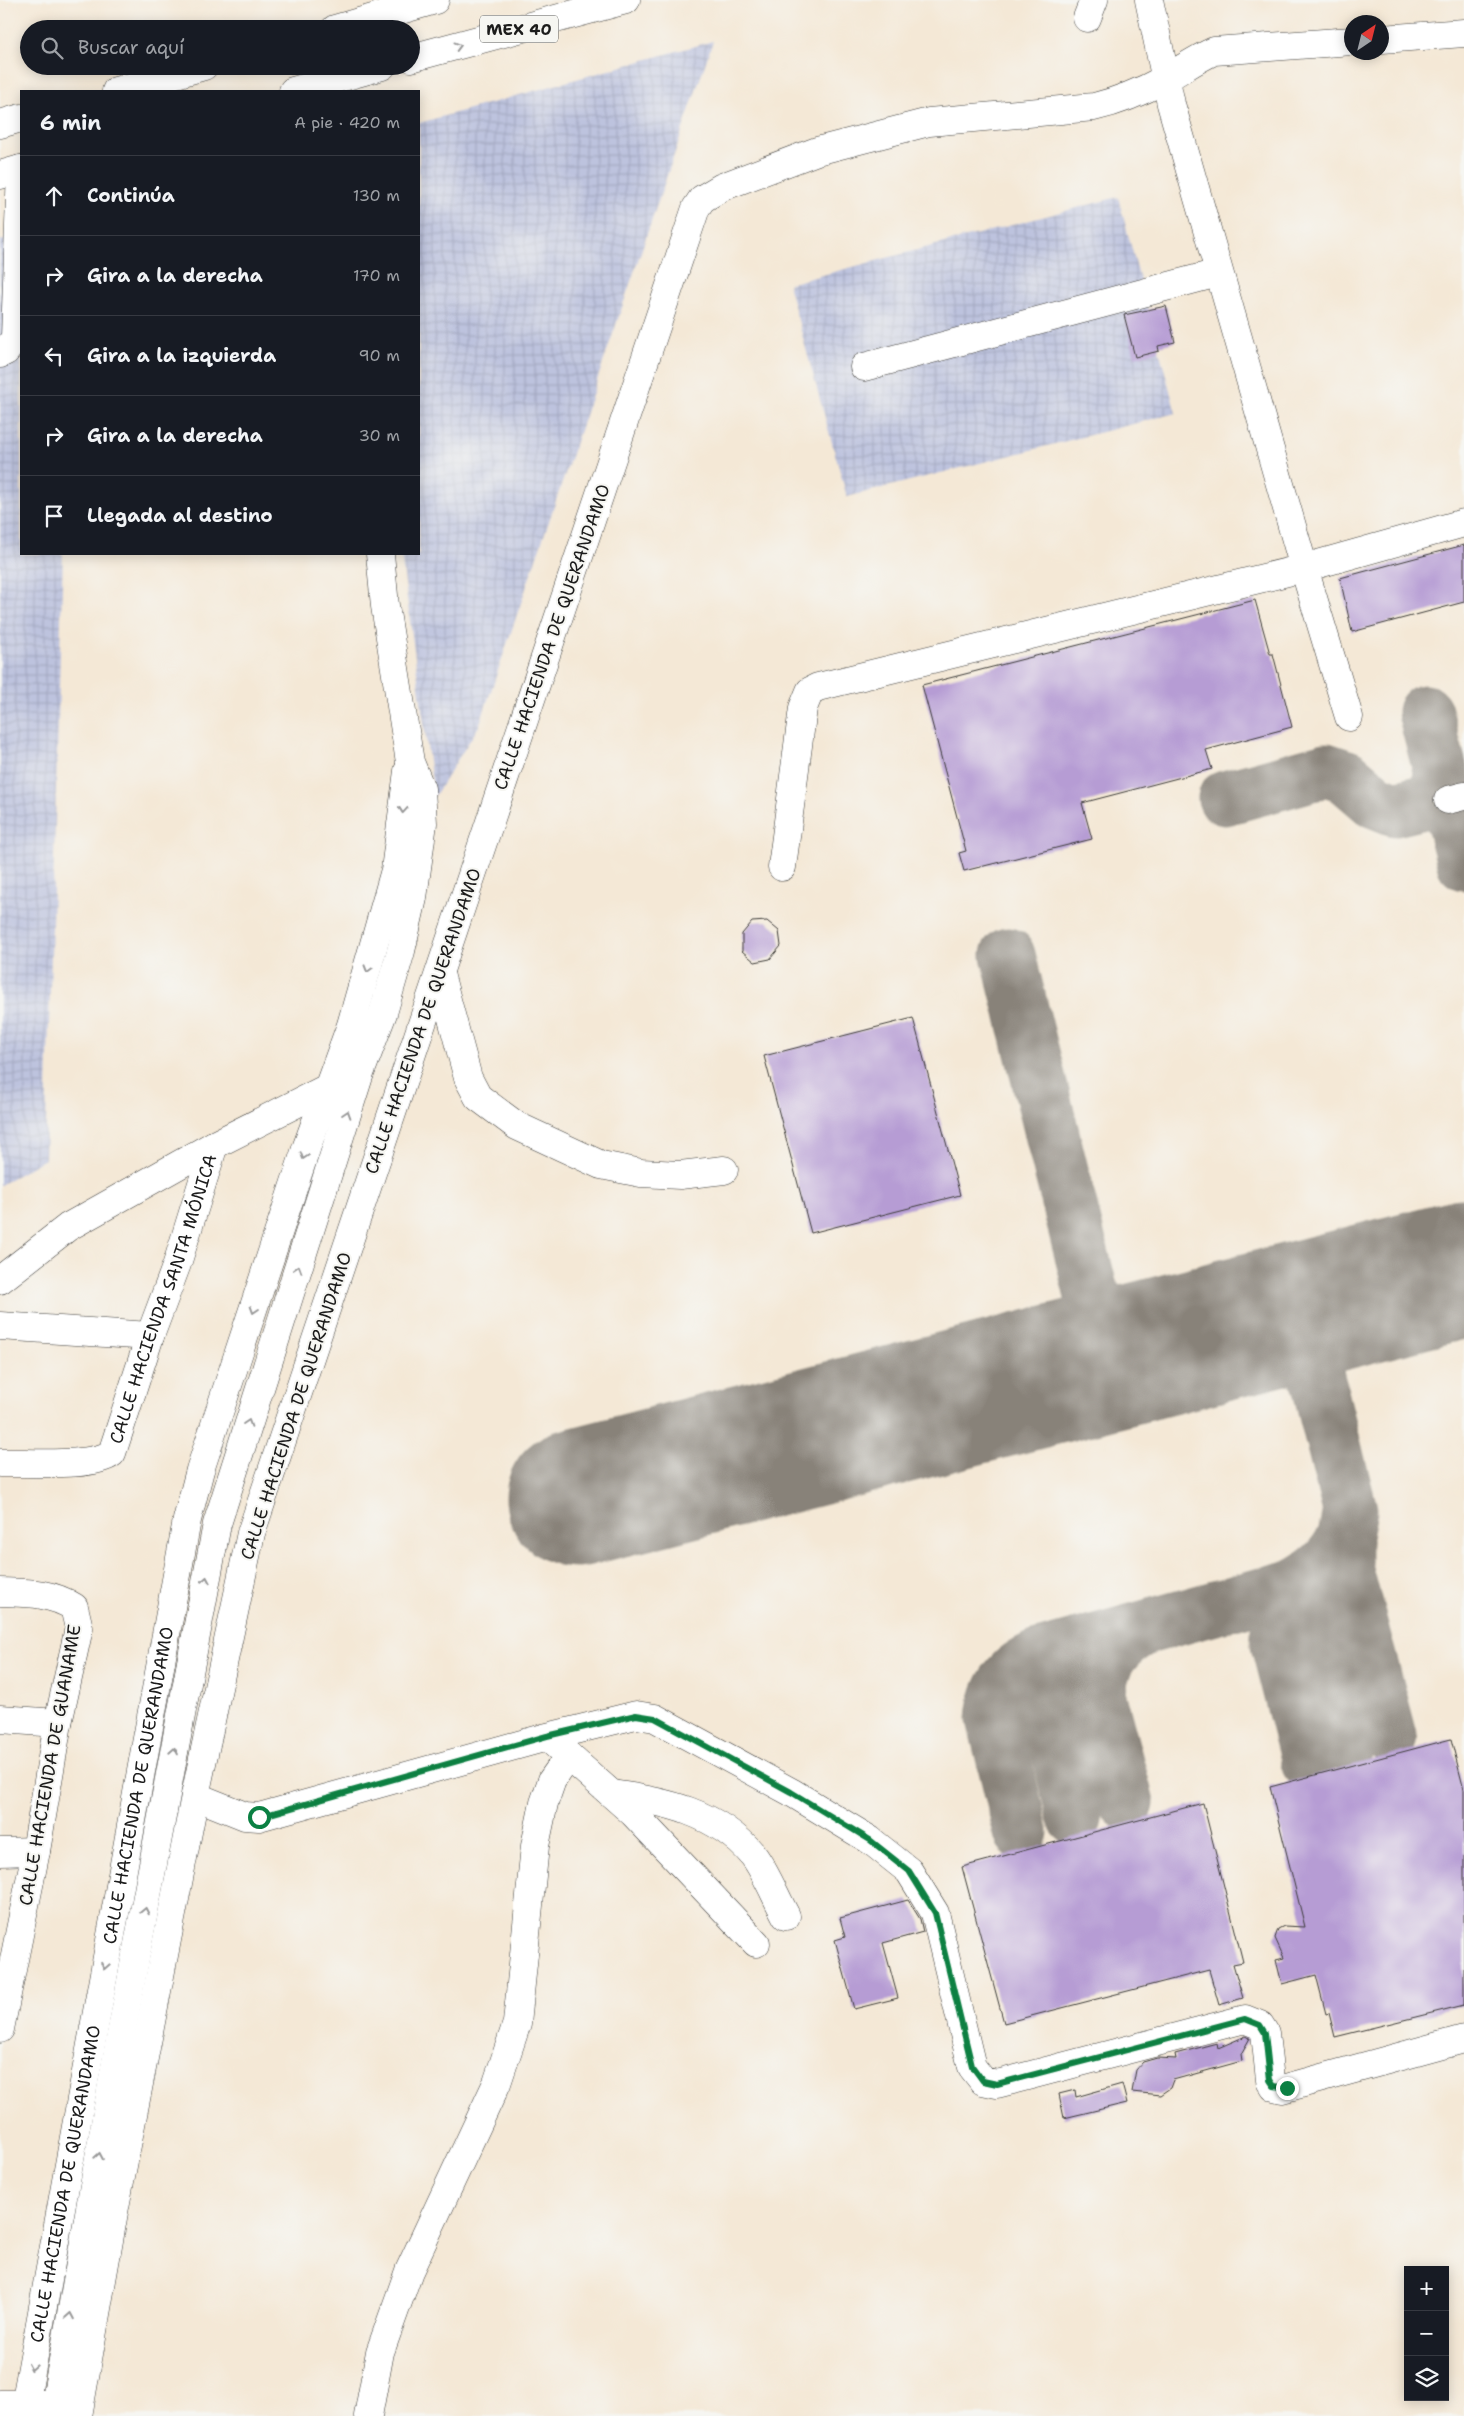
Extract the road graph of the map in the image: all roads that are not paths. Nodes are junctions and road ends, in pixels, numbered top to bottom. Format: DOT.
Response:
graph roads {
  1 [pos="435,0"];
  2 [pos="626,0"];
  3 [pos="1149,0"];
  4 [pos="366,20"];
  5 [pos="1464,33"];
  6 [pos="1389,38"];
  7 [pos="1344,42"];
  8 [pos="420,56"];
  9 [pos="172,75"];
  10 [pos="360,75"];
  11 [pos="1165,79"];
  12 [pos="336,85"];
  13 [pos="120,90"];
  14 [pos="300,90"];
  15 [pos="20,118"];
  16 [pos="0,124"];
  17 [pos="20,169"];
  18 [pos="0,175"];
  19 [pos="20,197"];
  20 [pos="1218,273"];
  21 [pos="0,354"];
  22 [pos="864,367"];
  23 [pos="1464,523"];
  24 [pos="380,555"];
  25 [pos="1304,568"];
  26 [pos="1349,717"];
  27 [pos="410,762"];
  28 [pos="782,867"];
  29 [pos="440,974"];
  30 [pos="360,1076"];
  31 [pos="330,1084"];
  32 [pos="214,1145"];
  33 [pos="724,1170"];
  34 [pos="0,1280"];
  35 [pos="0,1326"];
  36 [pos="150,1336"];
  37 [pos="0,1463"];
  38 [pos="0,1592"];
  39 [pos="0,1719"];
  40 [pos="58,1722"];
  41 [pos="547,1736"];
  42 [pos="569,1756"];
  43 [pos="612,1794"];
  44 [pos="195,1796"];
  45 [pos="36,1851"];
  46 [pos="0,1852"];
  47 [pos="786,1916"];
  48 [pos="756,1943"];
  49 [pos="1,2020"];
  50 [pos="1464,2039"];
  51 [pos="16,2408"];
  52 [pos="62,2412"];
  53 [pos="368,2416"];
  1 -- 4 [label="main road"];
  8 -- 2 [label="main road, MEX 40, one-way"];
  3 -- 11 [label="main road"];
  5 -- 6 [label="main road"];
  7 -- 11 [label="main road, CALLE HACIENDA DE QUERANDAMO"];
  9 -- 13 [label="main road"];
  10 -- 12 [label="main road"];
  11 -- 20 [label="main road"];
  11 -- 29 [label="main road, CALLE HACIENDA DE QUERANDAMO"];
  12 -- 14 [label="main road"];
  15 -- 16 [label="main road"];
  17 -- 18 [label="main road"];
  19 -- 21 [label="main road"];
  20 -- 22 [label="main road"];
  20 -- 25 [label="main road"];
  23 -- 25 [label="main road"];
  24 -- 27 [label="main road, CALLE HACIENDA DE QUERANDAMO"];
  25 -- 26 [label="main road"];
  25 -- 28 [label="main road"];
  27 -- 30 [label="main road, CALLE HACIENDA DE QUERANDAMO"];
  27 -- 31 [label="main road, CALLE HACIENDA DE QUERANDAMO, one-way"];
  29 -- 33 [label="main road"];
  29 -- 44 [label="main road, CALLE HACIENDA DE QUERANDAMO"];
  30 -- 31 [label="main road"];
  52 -- 30 [label="main road, CALLE HACIENDA DE QUERANDAMO, one-way"];
  31 -- 32 [label="main road"];
  31 -- 51 [label="main road, CALLE HACIENDA DE QUERANDAMO, one-way"];
  32 -- 34 [label="main road"];
  32 -- 36 [label="main road, CALLE HACIENDA SANTA MÓNICA"];
  35 -- 36 [label="main road"];
  36 -- 37 [label="main road, CALLE HACIENDA SANTA MÓNICA"];
  38 -- 40 [label="main road, CALLE HACIENDA DE GUANAME"];
  39 -- 40 [label="main road"];
  40 -- 45 [label="main road, CALLE HACIENDA DE GUANAME"];
  41 -- 42 [label="main road"];
  41 -- 44 [label="main road"];
  41 -- 50 [label="main road"];
  42 -- 43 [label="main road"];
  42 -- 53 [label="main road"];
  43 -- 47 [label="main road"];
  43 -- 48 [label="main road"];
  44 -- 52 [label="main road, CALLE HACIENDA DE QUERANDAMO"];
  45 -- 46 [label="main road"];
  45 -- 49 [label="main road, CALLE HACIENDA DE GUANAME"];
  51 -- 52 [label="main road"];
}
